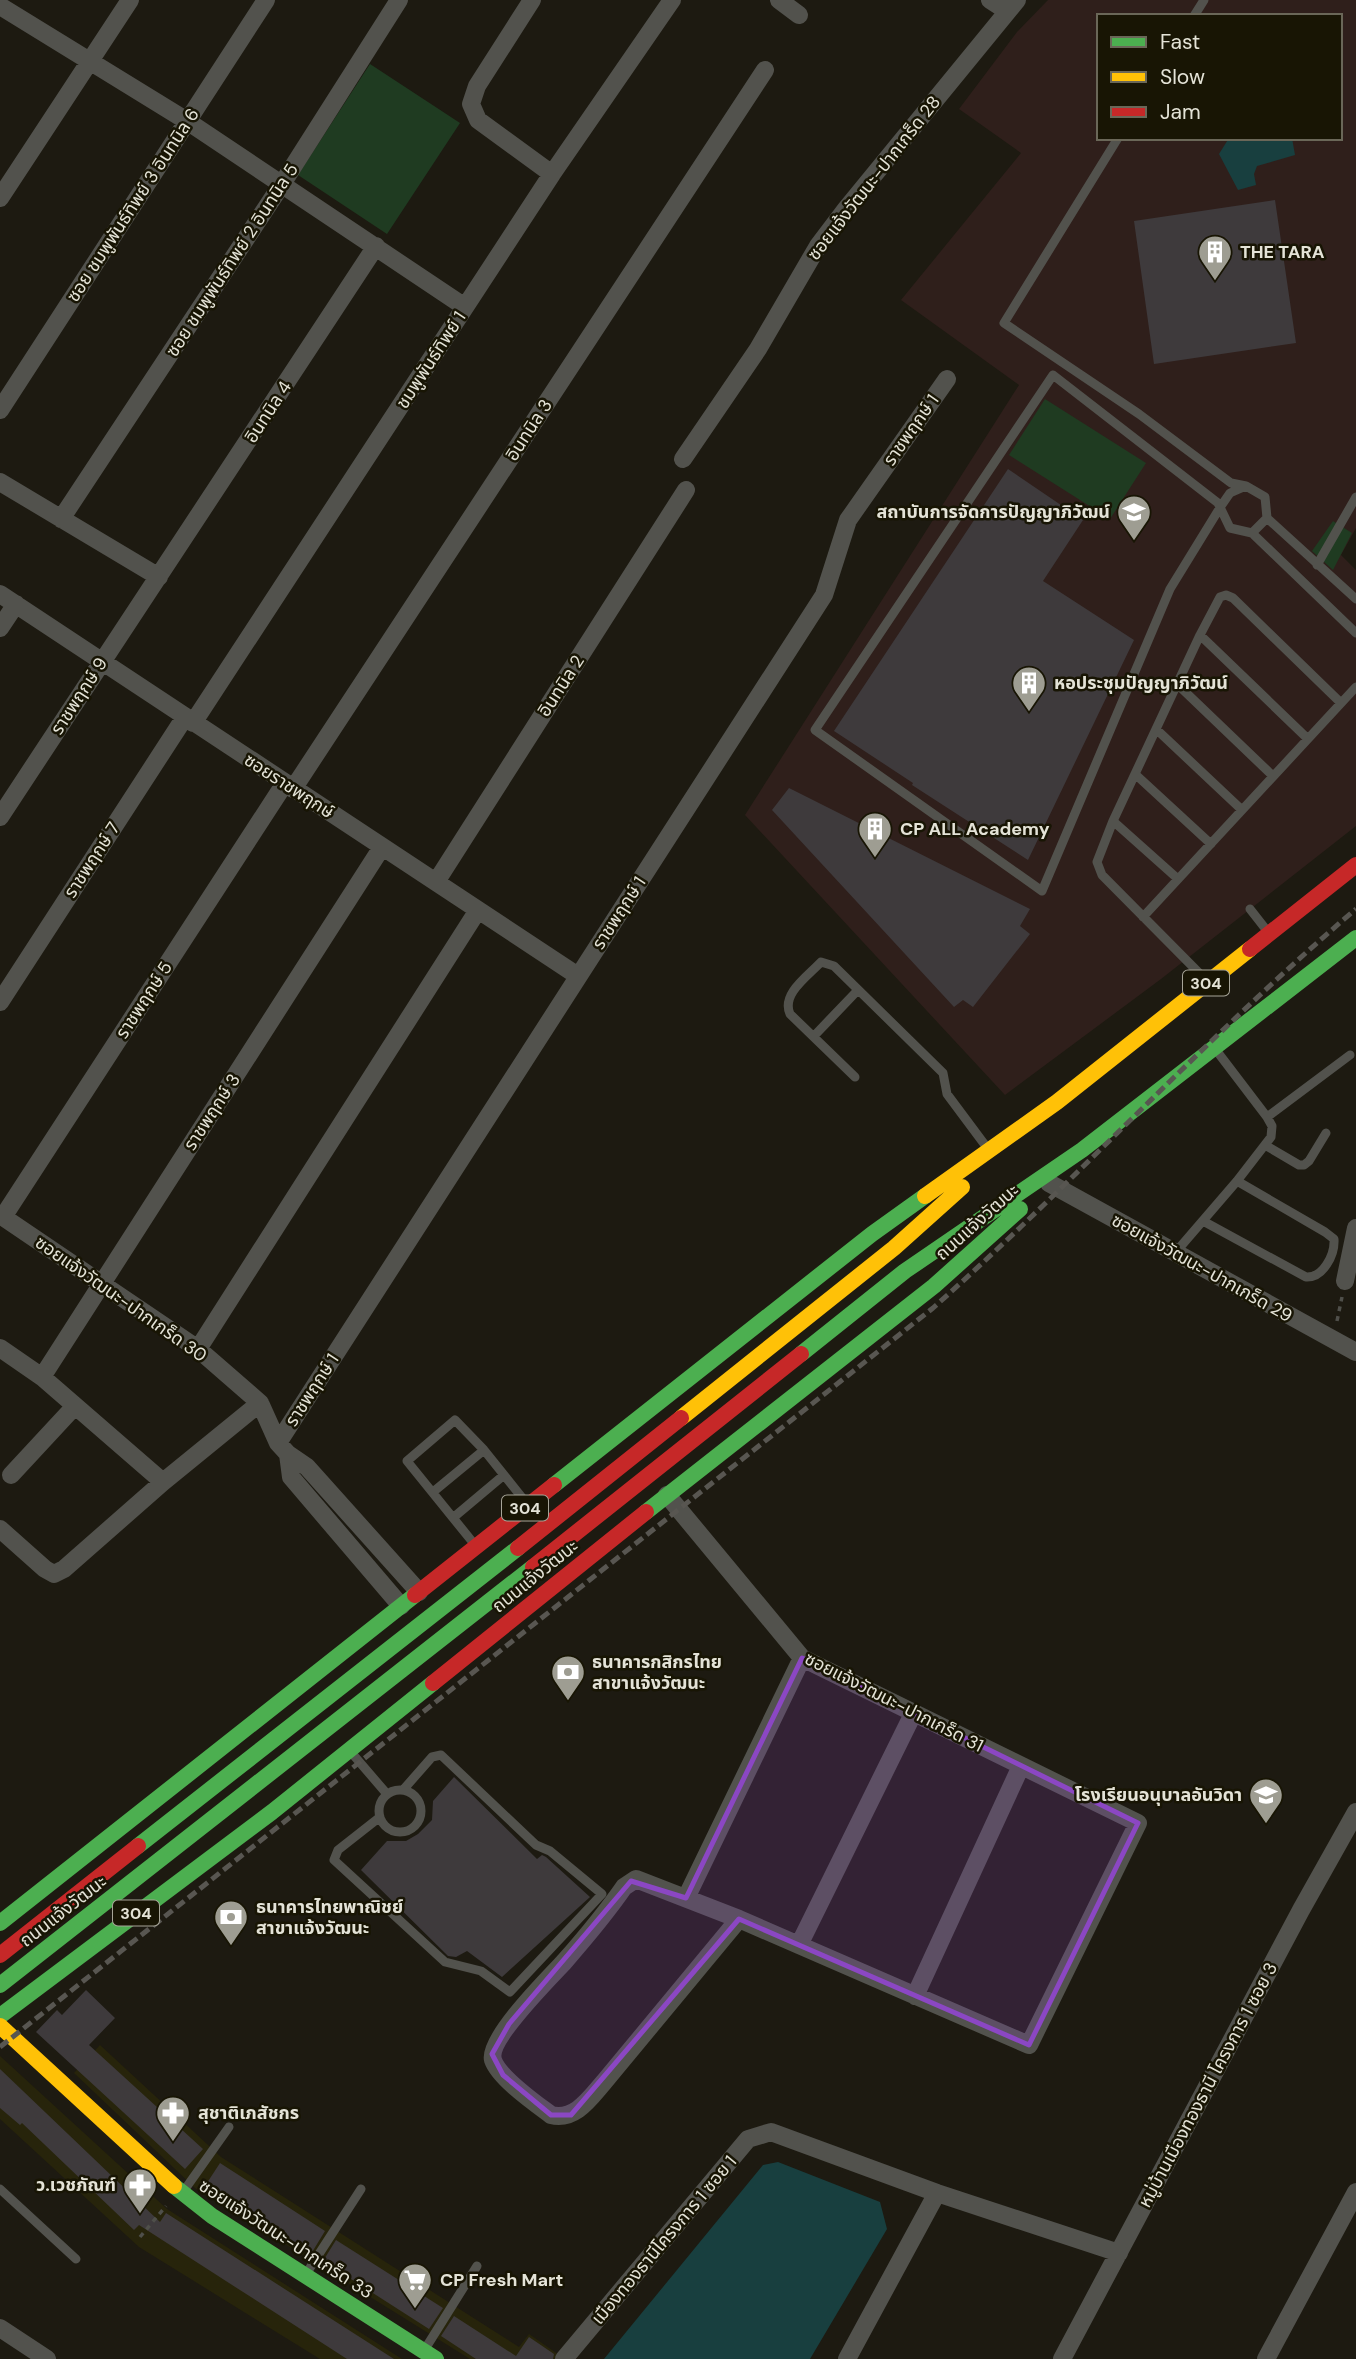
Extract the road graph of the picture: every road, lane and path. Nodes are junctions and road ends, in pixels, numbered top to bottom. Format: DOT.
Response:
graph roads {
  1 [pos="130,0"];
  2 [pos="266,0"];
  3 [pos="399,0"];
  4 [pos="531,0"];
  5 [pos="672,0"];
  6 [pos="779,0"];
  7 [pos="990,0"];
  8 [pos="1012,5"];
  9 [pos="4,8"];
  10 [pos="799,15"];
  11 [pos="90,62"];
  12 [pos="765,70"];
  13 [pos="187,121"];
  14 [pos="1117,140"];
  15 [pos="552,174"];
  16 [pos="282,184"];
  17 [pos="0,198"];
  18 [pos="376,246"];
  19 [pos="465,307"];
  20 [pos="947,379"];
  21 [pos="0,410"];
  22 [pos="683,459"];
  23 [pos="0,482"];
  24 [pos="1246,486"];
  25 [pos="686,490"];
  26 [pos="1356,498"];
  27 [pos="1221,506"];
  28 [pos="1267,518"];
  29 [pos="61,519"];
  30 [pos="1252,533"];
  31 [pos="1317,565"];
  32 [pos="159,577"];
  33 [pos="0,594"];
  34 [pos="1356,599"];
  35 [pos="16,604"];
  36 [pos="0,628"];
  37 [pos="1356,633"];
  38 [pos="1199,635"];
  39 [pos="101,662"];
  40 [pos="1177,684"];
  41 [pos="1356,687"];
  42 [pos="1341,703"];
  43 [pos="189,720"];
  44 [pos="1156,729"];
  45 [pos="1308,739"];
  46 [pos="1135,774"];
  47 [pos="1273,776"];
  48 [pos="289,786"];
  49 [pos="1242,810"];
  50 [pos="0,817"];
  51 [pos="1113,821"];
  52 [pos="1211,844"];
  53 [pos="382,847"];
  54 [pos="1356,865"];
  55 [pos="1178,879"];
  56 [pos="436,882"];
  57 [pos="1250,909"];
  58 [pos="478,910"];
  59 [pos="1143,917"];
  60 [pos="1269,934"];
  61 [pos="1356,938"];
  62 [pos="578,976"];
  63 [pos="1208,982"];
  64 [pos="858,990"];
  65 [pos="0,1002"];
  66 [pos="814,1036"];
  67 [pos="1215,1049"];
  68 [pos="1350,1055"];
  69 [pos="855,1077"];
  70 [pos="1057,1102"];
  71 [pos="1267,1117"];
  72 [pos="1326,1133"];
  73 [pos="1265,1145"];
  74 [pos="989,1150"];
  75 [pos="1082,1150"];
  76 [pos="1237,1181"];
  77 [pos="1049,1183"];
  78 [pos="2,1216"];
  79 [pos="1203,1221"];
  80 [pos="1356,1228"];
  81 [pos="1175,1253"];
  82 [pos="1345,1282"];
  83 [pos="102,1285"];
  84 [pos="1333,1339"];
  85 [pos="0,1348"];
  86 [pos="198,1349"];
  87 [pos="1356,1352"];
  88 [pos="41,1377"];
  89 [pos="260,1404"];
  90 [pos="75,1406"];
  91 [pos="283,1448"];
  92 [pos="484,1450"];
  93 [pos="11,1475"];
  94 [pos="504,1475"];
  95 [pos="163,1482"];
  96 [pos="433,1492"];
  97 [pos="667,1495"];
  98 [pos="529,1505"];
  99 [pos="454,1517"];
  100 [pos="0,1529"];
  101 [pos="476,1547"];
  102 [pos="419,1592"];
  103 [pos="401,1606"];
  104 [pos="802,1658"];
  105 [pos="913,1714"];
  106 [pos="222,1748"];
  107 [pos="349,1750"];
  108 [pos="1021,1766"];
  109 [pos="403,1790"];
  110 [pos="387,1794"];
  111 [pos="272,1812"];
  112 [pos="1356,1812"];
  113 [pos="380,1817"];
  114 [pos="686,1899"];
  115 [pos="739,1919"];
  116 [pos="0,1923"];
  117 [pos="799,1945"];
  118 [pos="0,1955"];
  119 [pos="0,1985"];
  120 [pos="915,1996"];
  121 [pos="0,2015"];
  122 [pos="0,2025"];
  123 [pos="229,2127"];
  124 [pos="0,2189"];
  125 [pos="361,2189"];
  126 [pos="180,2192"];
  127 [pos="1356,2192"];
  128 [pos="936,2193"];
  129 [pos="140,2237"];
  130 [pos="1119,2253"];
  131 [pos="76,2259"];
  132 [pos="477,2266"];
  133 [pos="305,2275"];
  134 [pos="0,2328"];
  135 [pos="430,2355"];
  136 [pos="47,2359"];
  137 [pos="564,2359"];
  138 [pos="847,2359"];
  139 [pos="1062,2359"];
  140 [pos="1266,2359"];
  1 -- 11 [label="street"];
  2 -- 13 [label="street, ซอย ชมพูพันธ์ทิพย์ 3 อินทนิล 6"];
  3 -- 16 [label="street, ซอย ชมพูพันธ์ทิพย์ 2 อินทนิล 5"];
  4 -- 15 [label="street"];
  5 -- 15 [label="street, ชมพูพันธ์ทิพย์ 1"];
  6 -- 10 [label="street"];
  7 -- 8 [label="street, ซอยแจ้งวัฒนะ-ปากเกร็ด 28"];
  8 -- 22 [label="street, ซอยแจ้งวัฒนะ-ปากเกร็ด 28"];
  9 -- 11 [label="street"];
  11 -- 13 [label="street"];
  11 -- 17 [label="street"];
  12 -- 48 [label="street, อินทนิล 3"];
  13 -- 16 [label="street"];
  13 -- 21 [label="street, ซอย ชมพูพันธ์ทิพย์ 3 อินทนิล 6"];
  14 -- 24 [label="lane"];
  15 -- 19 [label="street, ชมพูพันธ์ทิพย์ 1"];
  16 -- 18 [label="street"];
  16 -- 29 [label="street, ซอย ชมพูพันธ์ทิพย์ 2 อินทนิล 5"];
  18 -- 19 [label="street"];
  18 -- 32 [label="street, อินทนิล 4"];
  19 -- 43 [label="street, ชมพูพันธ์ทิพย์ 1"];
  20 -- 62 [label="street, ราชพฤกษ์ 1"];
  23 -- 29 [label="street"];
  24 -- 27 [label="lane"];
  24 -- 28 [label="lane"];
  25 -- 56 [label="street, อินทนิล 2"];
  26 -- 31 [label="lane"];
  27 -- 27 [label="lane"];
  27 -- 30 [label="lane"];
  28 -- 30 [label="lane"];
  28 -- 31 [label="lane"];
  29 -- 32 [label="street"];
  30 -- 37 [label="lane"];
  31 -- 34 [label="lane"];
  32 -- 39 [label="street, ราชพฤกษ์ 9"];
  33 -- 35 [label="street, ซอยราชพฤกษ์"];
  35 -- 36 [label="street"];
  35 -- 39 [label="street, ซอยราชพฤกษ์"];
  38 -- 40 [label="lane"];
  38 -- 42 [label="lane"];
  38 -- 45 [label="lane"];
  39 -- 43 [label="street, ซอยราชพฤกษ์"];
  39 -- 50 [label="street, ราชพฤกษ์ 9"];
  40 -- 44 [label="lane"];
  40 -- 47 [label="lane"];
  41 -- 42 [label="lane"];
  42 -- 45 [label="lane"];
  43 -- 48 [label="street, ซอยราชพฤกษ์"];
  43 -- 65 [label="street, ราชพฤกษ์ 7"];
  44 -- 46 [label="lane"];
  44 -- 49 [label="lane"];
  45 -- 47 [label="lane"];
  46 -- 51 [label="lane"];
  46 -- 52 [label="lane"];
  47 -- 49 [label="lane"];
  48 -- 53 [label="street, ซอยราชพฤกษ์"];
  48 -- 78 [label="street, ราชพฤกษ์ 5"];
  49 -- 52 [label="lane"];
  51 -- 55 [label="lane"];
  51 -- 59 [label="lane"];
  52 -- 55 [label="lane"];
  53 -- 56 [label="street, ซอยราชพฤกษ์"];
  53 -- 83 [label="street, ราชพฤกษ์ 3"];
  54 -- 60 [label="main road, ถนนแจ้งวัฒนะ / 304"];
  55 -- 59 [label="lane"];
  56 -- 58 [label="street, ซอยราชพฤกษ์"];
  57 -- 60 [label="lane"];
  58 -- 62 [label="street, ซอยราชพฤกษ์"];
  58 -- 86 [label="street"];
  59 -- 63 [label="lane"];
  60 -- 63 [label="main road, ถนนแจ้งวัฒนะ / 304"];
  61 -- 67 [label="main road, ถนนแจ้งวัฒนะ / 304"];
  62 -- 91 [label="street, ราชพฤกษ์ 1"];
  63 -- 70 [label="main road, ถนนแจ้งวัฒนะ / 304"];
  64 -- 66 [label="lane"];
  64 -- 66 [label="lane"];
  64 -- 74 [label="lane"];
  66 -- 69 [label="lane"];
  67 -- 71 [label="lane"];
  67 -- 75 [label="main road, ถนนแจ้งวัฒนะ / 304"];
  68 -- 71 [label="lane"];
  70 -- 74 [label="main road, ถนนแจ้งวัฒนะ / 304"];
  70 -- 118 [label="main road, ถนนแจ้งวัฒนะ"];
  71 -- 73 [label="lane"];
  72 -- 73 [label="lane"];
  73 -- 76 [label="lane"];
  74 -- 98 [label="main road, ถนนแจ้งวัฒนะ / 304"];
  75 -- 77 [label="main road, ถนนแจ้งวัฒนะ / 304"];
  75 -- 119 [label="main road, ถนนแจ้งวัฒนะ"];
  76 -- 79 [label="lane"];
  76 -- 79 [label="lane"];
  77 -- 81 [label="street, ซอยแจ้งวัฒนะ-ปากเกร็ด 29"];
  77 -- 97 [label="main road, ถนนแจ้งวัฒนะ / 304"];
  78 -- 83 [label="street, ซอยแจ้งวัฒนะ-ปากเกร็ด 30"];
  79 -- 81 [label="lane"];
  80 -- 82 [label="street"];
  81 -- 84 [label="street, ซอยแจ้งวัฒนะ-ปากเกร็ด 29"];
  82 -- 84 [label="path"];
  83 -- 86 [label="street, ซอยแจ้งวัฒนะ-ปากเกร็ด 30"];
  83 -- 88 [label="street, ราชพฤกษ์ 3"];
  84 -- 87 [label="street, ซอยแจ้งวัฒนะ-ปากเกร็ด 29"];
  85 -- 88 [label="street"];
  86 -- 89 [label="street, ซอยแจ้งวัฒนะ-ปากเกร็ด 30"];
  88 -- 90 [label="street"];
  89 -- 91 [label="street, ซอยแจ้งวัฒนะ-ปากเกร็ด 30"];
  89 -- 95 [label="street"];
  90 -- 93 [label="street"];
  90 -- 95 [label="street"];
  91 -- 102 [label="street, ซอยแจ้งวัฒนะ-ปากเกร็ด 30"];
  91 -- 103 [label="street, ซอยแจ้งวัฒนะ-ปากเกร็ด 30"];
  92 -- 94 [label="lane"];
  92 -- 96 [label="lane"];
  92 -- 96 [label="lane"];
  94 -- 98 [label="lane"];
  94 -- 99 [label="lane"];
  95 -- 100 [label="street"];
  96 -- 99 [label="lane"];
  97 -- 104 [label="street, ซอยแจ้งวัฒนะ-ปากเกร็ด 31"];
  97 -- 107 [label="main road, ถนนแจ้งวัฒนะ / 304"];
  98 -- 101 [label="main road, ถนนแจ้งวัฒนะ / 304"];
  99 -- 101 [label="lane"];
  101 -- 102 [label="main road, ถนนแจ้งวัฒนะ / 304"];
  102 -- 103 [label="main road, ถนนแจ้งวัฒนะ / 304"];
  103 -- 106 [label="main road, ถนนแจ้งวัฒนะ / 304"];
  104 -- 105 [label="street, ซอยแจ้งวัฒนะ-ปากเกร็ด 31"];
  104 -- 114 [label="street"];
  105 -- 108 [label="street, ซอยแจ้งวัฒนะ-ปากเกร็ด 31"];
  105 -- 117 [label="street"];
  106 -- 111 [label="main road"];
  106 -- 116 [label="main road, ถนนแจ้งวัฒนะ / 304"];
  107 -- 110 [label="lane"];
  107 -- 111 [label="main road, ถนนแจ้งวัฒนะ / 304"];
  108 -- 120 [label="street"];
  108 -- 120 [label="street, ซอยแจ้งวัฒนะ-ปากเกร็ด 31"];
  109 -- 110 [label="lane"];
  109 -- 113 [label="lane"];
  109 -- 113 [label="lane"];
  110 -- 113 [label="lane"];
  111 -- 121 [label="main road, ถนนแจ้งวัฒนะ / 304"];
  112 -- 130 [label="street, หมู่บ้านเมืองทองธานี โครงการ 1 ซอย 3"];
  114 -- 115 [label="street"];
  114 -- 115 [label="street"];
  115 -- 117 [label="street"];
  117 -- 120 [label="street"];
  122 -- 126 [label="main road, ซอยแจ้งวัฒนะ-ปากเกร็ด 33"];
  123 -- 126 [label="lane"];
  124 -- 131 [label="lane"];
  125 -- 133 [label="lane"];
  126 -- 129 [label="path"];
  126 -- 133 [label="main road, ซอยแจ้งวัฒนะ-ปากเกร็ด 33"];
  127 -- 140 [label="street"];
  128 -- 130 [label="street"];
  128 -- 137 [label="street, เมืองทองธานีโครงการ 1 ซอย 1"];
  128 -- 138 [label="street"];
  130 -- 139 [label="street, หมู่บ้านเมืองทองธานี โครงการ 1 ซอย 3"];
  132 -- 135 [label="lane"];
  133 -- 135 [label="main road, ซอยแจ้งวัฒนะ-ปากเกร็ด 33"];
  134 -- 136 [label="street"];
}
